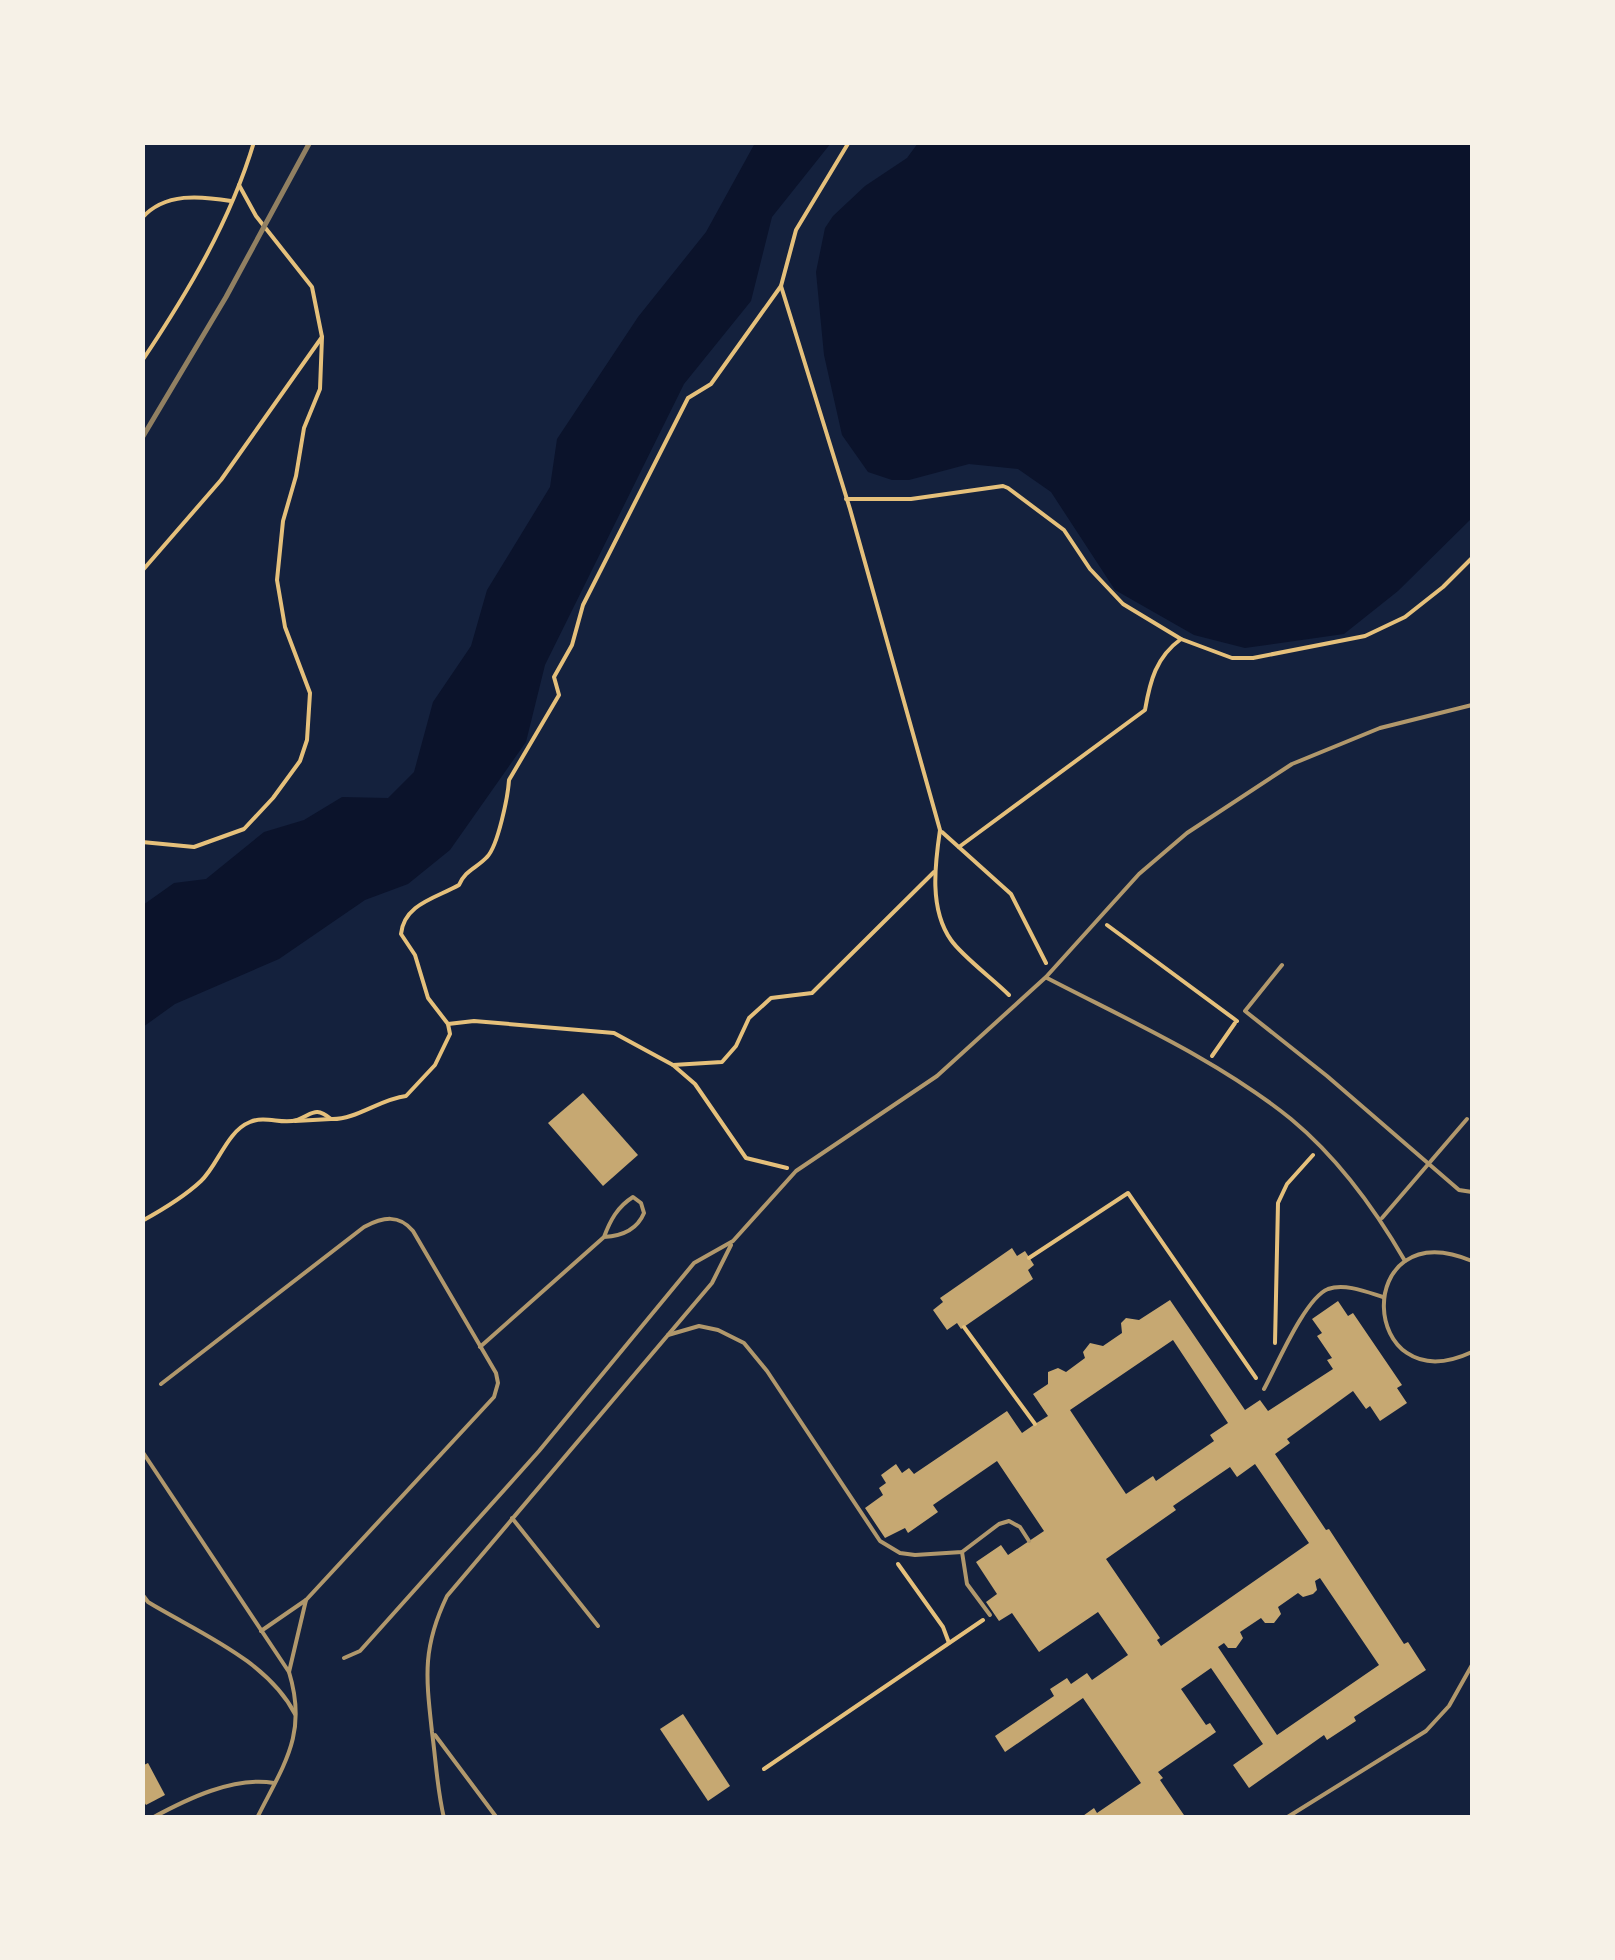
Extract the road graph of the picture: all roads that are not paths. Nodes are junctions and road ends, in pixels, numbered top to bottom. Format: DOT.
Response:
graph roads {
  1 [pos="1472,706"];
  2 [pos="1282,965"];
  3 [pos="1046,977"];
  4 [pos="1467,1119"];
  5 [pos="1428,1165"];
  6 [pos="1472,1192"];
  7 [pos="1381,1219"];
  8 [pos="604,1237"];
  9 [pos="733,1241"];
  10 [pos="1405,1261"];
  11 [pos="1472,1261"];
  12 [pos="1383,1297"];
  13 [pos="668,1335"];
  14 [pos="480,1347"];
  15 [pos="1472,1352"];
  16 [pos="161,1384"];
  17 [pos="1264,1389"];
  18 [pos="142,1451"];
  19 [pos="512,1518"];
  20 [pos="1030,1541"];
  21 [pos="962,1552"];
  22 [pos="142,1594"];
  23 [pos="306,1600"];
  24 [pos="990,1615"];
  25 [pos="598,1626"];
  26 [pos="261,1631"];
  27 [pos="344,1658"];
  28 [pos="1472,1665"];
  29 [pos="289,1672"];
  30 [pos="298,1719"];
  31 [pos="432,1731"];
  32 [pos="274,1783"];
  33 [pos="152,1818"];
  34 [pos="256,1818"];
  35 [pos="444,1818"];
  36 [pos="497,1818"];
  37 [pos="1286,1818"];
  1 -- 3 [label="lane"];
  2 -- 5 [label="lane"];
  3 -- 7 [label="lane"];
  3 -- 9 [label="lane"];
  4 -- 5 [label="lane"];
  5 -- 6 [label="lane"];
  5 -- 7 [label="lane"];
  7 -- 10 [label="lane"];
  8 -- 8 [label="lane"];
  8 -- 14 [label="lane"];
  9 -- 13 [label="lane"];
  9 -- 27 [label="lane"];
  10 -- 11 [label="lane"];
  10 -- 12 [label="lane"];
  12 -- 15 [label="lane"];
  12 -- 17 [label="lane"];
  13 -- 19 [label="lane"];
  13 -- 21 [label="lane"];
  14 -- 16 [label="lane"];
  14 -- 23 [label="lane"];
  18 -- 26 [label="lane"];
  19 -- 25 [label="lane"];
  19 -- 31 [label="lane"];
  20 -- 21 [label="lane"];
  21 -- 24 [label="lane"];
  22 -- 30 [label="lane"];
  23 -- 26 [label="lane"];
  23 -- 29 [label="lane"];
  26 -- 29 [label="lane"];
  28 -- 37 [label="lane"];
  29 -- 30 [label="lane"];
  30 -- 32 [label="lane"];
  31 -- 35 [label="lane"];
  31 -- 36 [label="lane"];
  32 -- 33 [label="lane"];
  32 -- 34 [label="lane"];
}
